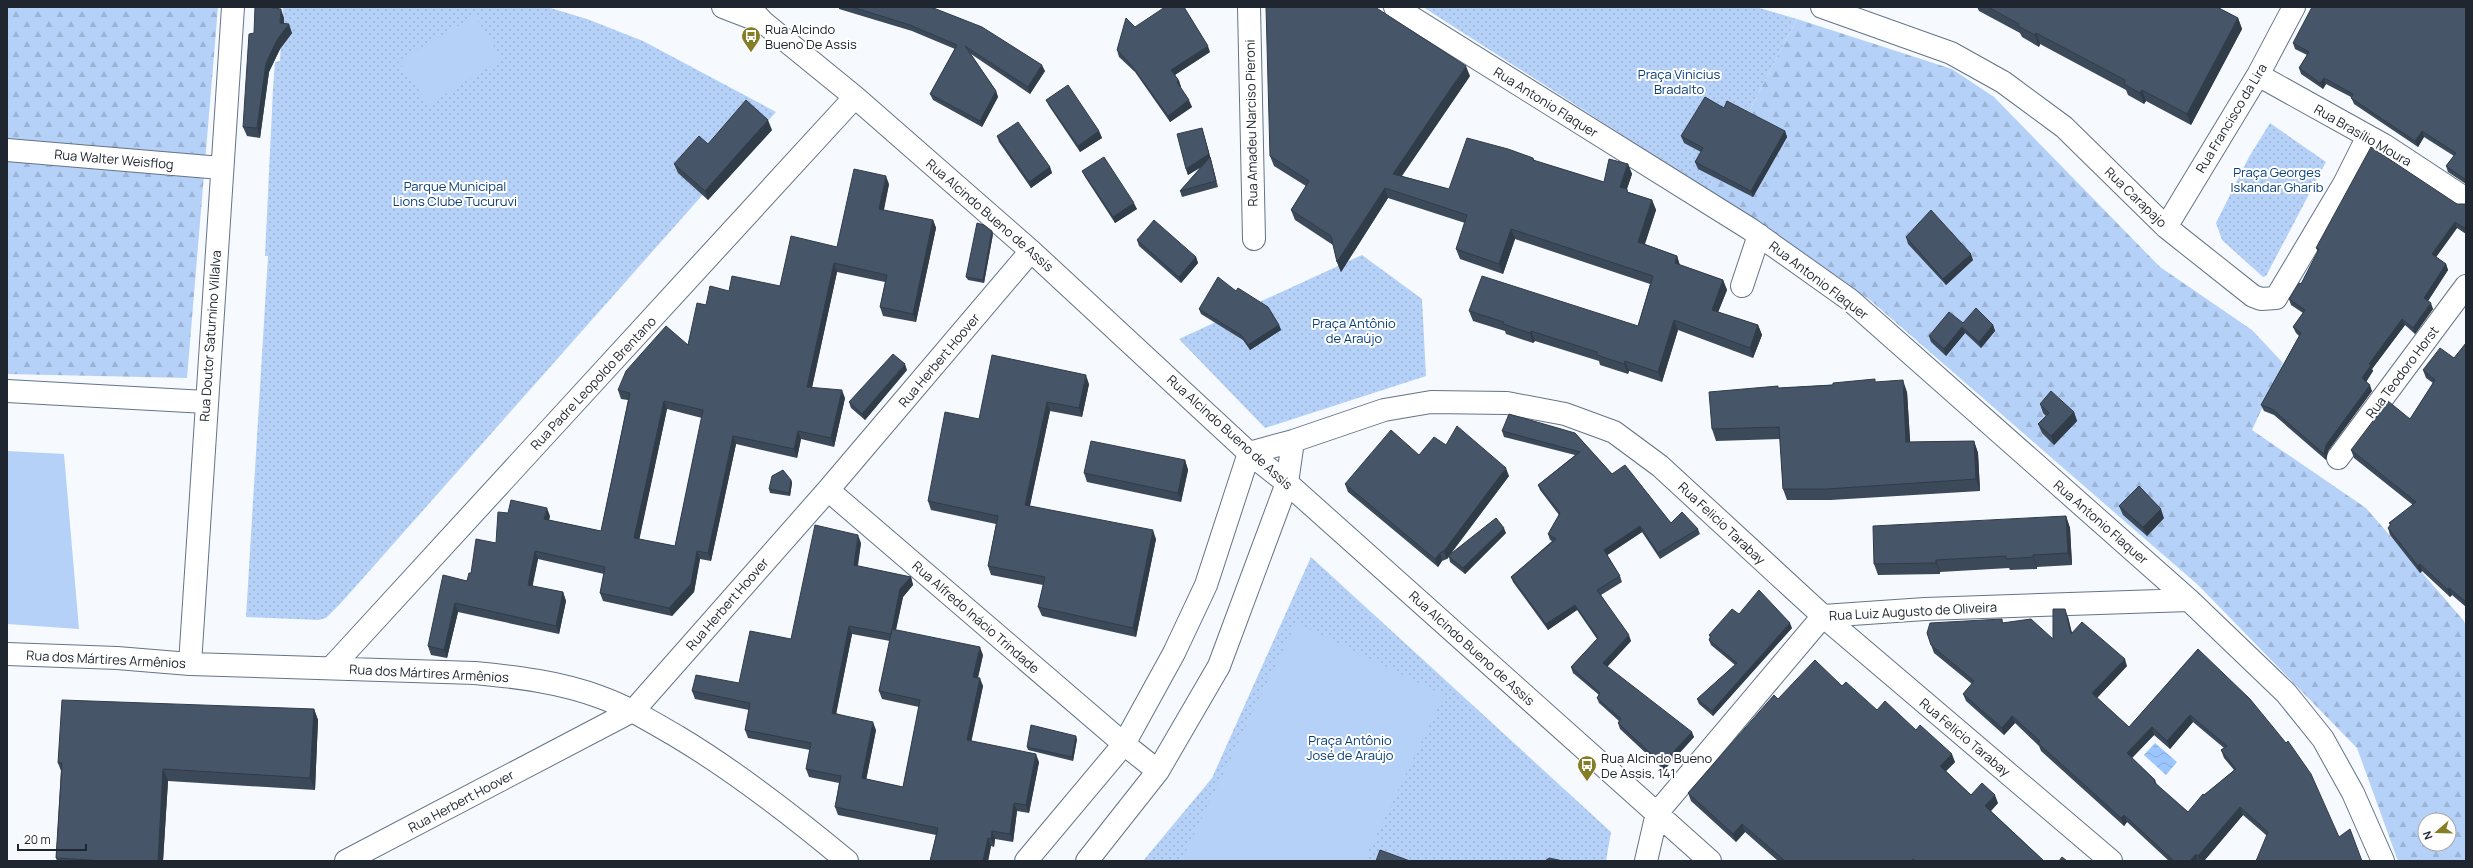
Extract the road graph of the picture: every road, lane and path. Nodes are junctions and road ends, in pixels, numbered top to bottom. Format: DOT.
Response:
graph roads {
  1 [pos="233,7"];
  2 [pos="723,7"];
  3 [pos="749,7"];
  4 [pos="1249,7"];
  5 [pos="1395,7"];
  6 [pos="1822,7"];
  7 [pos="2294,7"];
  8 [pos="764,22"];
  9 [pos="2258,75"];
  10 [pos="855,97"];
  11 [pos="2368,136"];
  12 [pos="7,150"];
  13 [pos="221,168"];
  14 [pos="2466,199"];
  15 [pos="2166,228"];
  16 [pos="1759,235"];
  17 [pos="1254,239"];
  18 [pos="1031,251"];
  19 [pos="1742,286"];
  20 [pos="2466,286"];
  21 [pos="7,391"];
  22 [pos="206,402"];
  23 [pos="1293,441"];
  24 [pos="1249,453"];
  25 [pos="2338,458"];
  26 [pos="1287,484"];
  27 [pos="828,490"];
  28 [pos="2189,600"];
  29 [pos="1823,616"];
  30 [pos="7,654"];
  31 [pos="190,664"];
  32 [pos="332,668"];
  33 [pos="634,710"];
  34 [pos="1124,744"];
  35 [pos="1158,770"];
  36 [pos="1656,814"];
  37 [pos="346,861"];
  38 [pos="847,861"];
  39 [pos="1026,861"];
  40 [pos="1087,861"];
  41 [pos="1646,861"];
  42 [pos="1710,861"];
  43 [pos="2111,861"];
  44 [pos="2383,861"];
  1 -- 13 [label="street, Rua Doutor Saturnino Villalva"];
  2 -- 8 [label="street"];
  3 -- 8 [label="street, Rua Alcindo Bueno de Assis"];
  4 -- 17 [label="street, Rua Amadeu Narciso Pieroni"];
  5 -- 16 [label="street, Rua Antonio Flaquer"];
  6 -- 15 [label="street, Rua Carapajo"];
  7 -- 9 [label="street, Rua Francisco da Lira"];
  8 -- 10 [label="street, Rua Alcindo Bueno de Assis"];
  9 -- 11 [label="street, Rua Brasílio Moura"];
  9 -- 15 [label="street, Rua Francisco da Lira"];
  10 -- 18 [label="street, Rua Alcindo Bueno de Assis"];
  10 -- 32 [label="street, Rua Padre Leopoldo Brentano"];
  11 -- 14 [label="street, Rua Brasílio Moura"];
  11 -- 15 [label="street, Rua Carapajo"];
  12 -- 13 [label="street, Rua Walter Weisflog"];
  13 -- 22 [label="street, Rua Doutor Saturnino Villalva"];
  16 -- 19 [label="street, Rua Antonio Flaquer"];
  16 -- 28 [label="street, Rua Antonio Flaquer"];
  18 -- 24 [label="street, Rua Alcindo Bueno de Assis"];
  18 -- 27 [label="street, Rua Herbert Hoover"];
  20 -- 25 [label="street, Rua Teodoro Horst"];
  21 -- 22 [label="street"];
  22 -- 31 [label="street, Rua Doutor Saturnino Villalva"];
  23 -- 24 [label="street, Rua Felicio Tarabay"];
  23 -- 26 [label="street"];
  23 -- 29 [label="street, Rua Felicio Tarabay"];
  24 -- 26 [label="street, Rua Alcindo Bueno de Assis"];
  24 -- 34 [label="street"];
  26 -- 35 [label="street"];
  26 -- 36 [label="street, Rua Alcindo Bueno de Assis"];
  27 -- 33 [label="street, Rua Herbert Hoover"];
  27 -- 34 [label="street, Rua Alfredo Inácio Trindade"];
  28 -- 29 [label="street, Rua Luiz Augusto de Oliveira"];
  28 -- 44 [label="street, Rua Antonio Flaquer"];
  29 -- 36 [label="street, Rua Luiz Augusto de Oliveira"];
  29 -- 43 [label="street, Rua Felicio Tarabay"];
  30 -- 31 [label="street, Rua dos Mártires Armênios"];
  31 -- 32 [label="street, Rua dos Mártires Armênios"];
  32 -- 33 [label="street, Rua dos Mártires Armênios"];
  33 -- 37 [label="street, Rua Herbert Hoover"];
  33 -- 38 [label="street, Rua dos Mártires Armênios"];
  34 -- 35 [label="street, Rua Alfredo Inácio Trindade"];
  34 -- 39 [label="street"];
  35 -- 40 [label="street"];
  36 -- 41 [label="street, Rua Luiz Augusto de Oliveira"];
  36 -- 42 [label="street, Rua Alcindo Bueno de Assis"];
}
